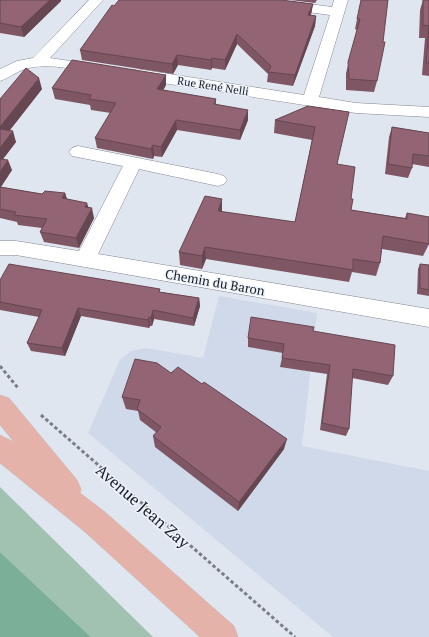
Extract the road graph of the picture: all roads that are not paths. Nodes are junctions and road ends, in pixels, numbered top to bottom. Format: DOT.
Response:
graph roads {
  1 [pos="96,0"];
  2 [pos="248,0"];
  3 [pos="340,6"];
  4 [pos="38,62"];
  5 [pos="0,76"];
  6 [pos="310,101"];
  7 [pos="429,112"];
  8 [pos="78,152"];
  9 [pos="134,162"];
  10 [pos="218,180"];
  11 [pos="0,248"];
  12 [pos="85,260"];
  13 [pos="429,318"];
  14 [pos="0,406"];
  15 [pos="0,447"];
  16 [pos="95,522"];
  17 [pos="223,637"];
  1 -- 4 [label="street"];
  2 -- 3 [label="street"];
  3 -- 6 [label="street"];
  4 -- 5 [label="street, Rue René Nelli"];
  4 -- 6 [label="street, Rue René Nelli"];
  6 -- 7 [label="street, Rue René Nelli"];
  8 -- 9 [label="street"];
  9 -- 10 [label="street"];
  9 -- 12 [label="street"];
  11 -- 12 [label="street, Chemin du Baron"];
  12 -- 13 [label="street, Chemin du Baron"];
  14 -- 16 [label="main road"];
  15 -- 16 [label="main road"];
  16 -- 17 [label="main road"];
}
